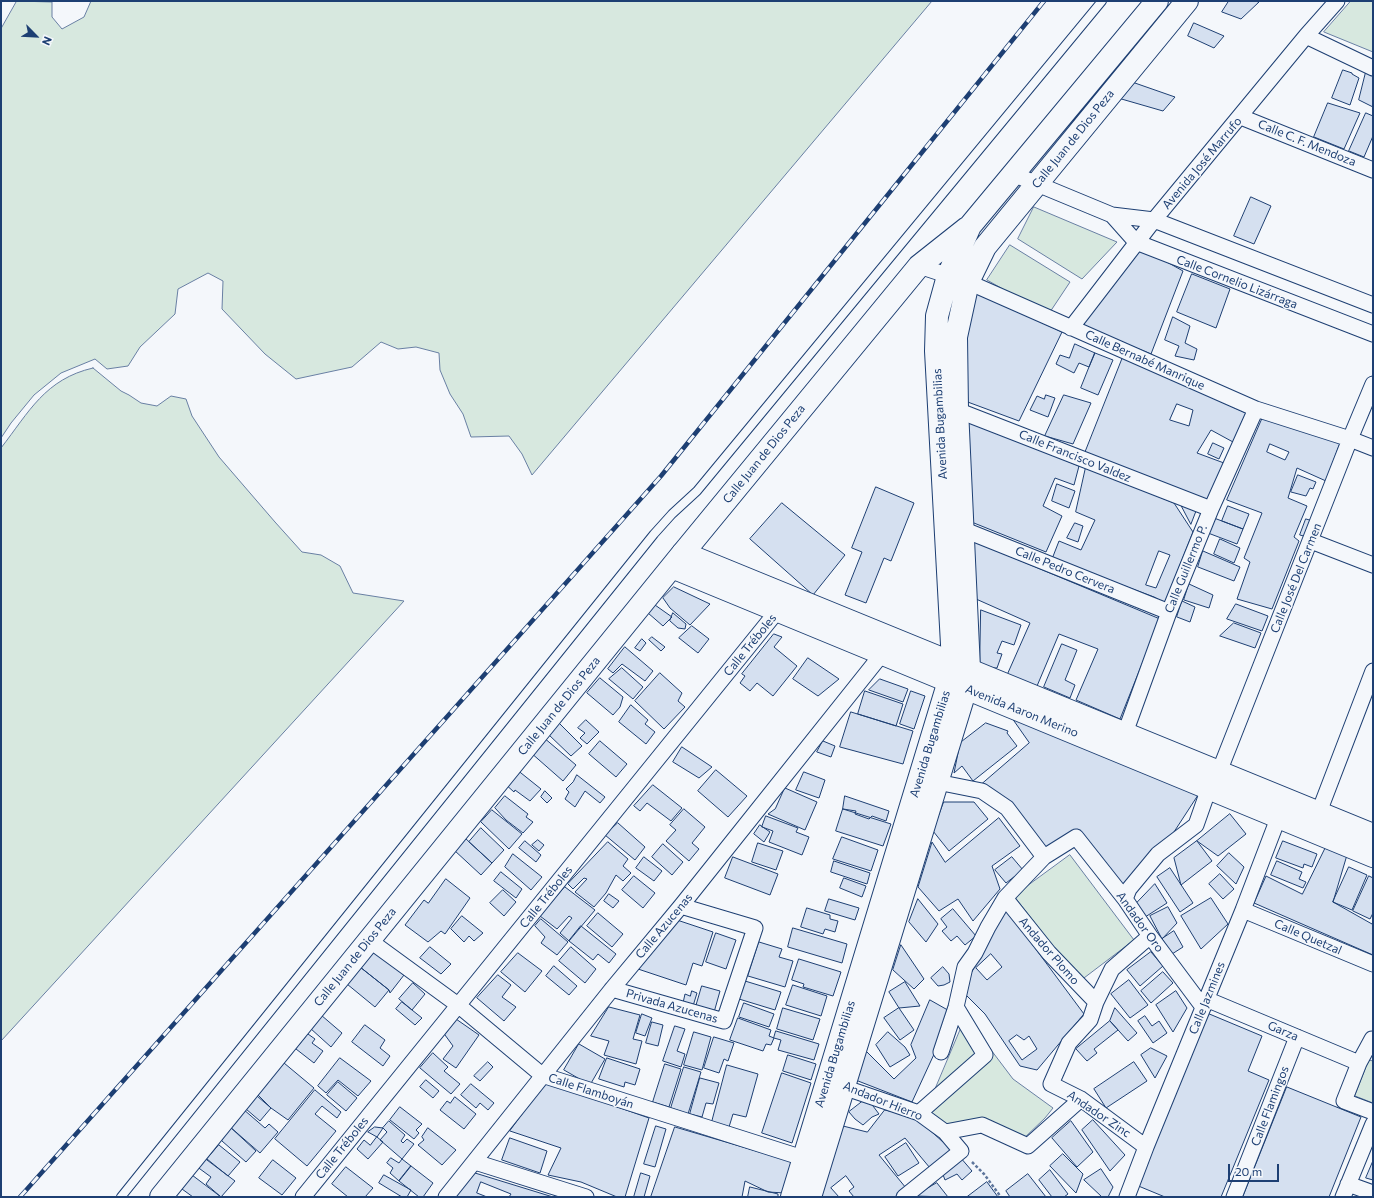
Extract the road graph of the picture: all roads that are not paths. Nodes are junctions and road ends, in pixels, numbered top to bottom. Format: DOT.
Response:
graph roads {
  1 [pos="1102,1"];
  2 [pos="1157,1"];
  3 [pos="1187,1"];
  4 [pos="1337,1"];
  5 [pos="1306,36"];
  6 [pos="1373,68"];
  7 [pos="1241,117"];
  8 [pos="1373,170"];
  9 [pos="1013,174"];
  10 [pos="1037,184"];
  11 [pos="1112,215"];
  12 [pos="1154,220"];
  13 [pos="970,226"];
  14 [pos="1136,242"];
  15 [pos="919,266"];
  16 [pos="958,279"];
  17 [pos="1373,305"];
  18 [pos="1071,328"];
  19 [pos="1373,334"];
  20 [pos="1373,384"];
  21 [pos="947,407"];
  22 [pos="1256,409"];
  23 [pos="1350,439"];
  24 [pos="1373,448"];
  25 [pos="1211,510"];
  26 [pos="962,529"];
  27 [pos="1310,541"];
  28 [pos="677,560"];
  29 [pos="1373,565"];
  30 [pos="784,604"];
  31 [pos="1169,612"];
  32 [pos="882,654"];
  33 [pos="1373,671"];
  34 [pos="959,675"];
  35 [pos="1125,733"];
  36 [pos="1214,780"];
  37 [pos="937,782"];
  38 [pos="1282,808"];
  39 [pos="1319,812"];
  40 [pos="1373,835"];
  41 [pos="1373,856"];
  42 [pos="1044,857"];
  43 [pos="1005,898"];
  44 [pos="1125,899"];
  45 [pos="681,906"];
  46 [pos="1243,910"];
  47 [pos="1150,936"];
  48 [pos="369,940"];
  49 [pos="1373,964"];
  50 [pos="612,989"];
  51 [pos="1096,1002"];
  52 [pos="1204,1003"];
  53 [pos="458,1005"];
  54 [pos="956,1007"];
  55 [pos="1297,1037"];
  56 [pos="1373,1039"];
  57 [pos="941,1052"];
  58 [pos="1359,1063"];
  59 [pos="542,1075"];
  60 [pos="836,1082"];
  61 [pos="1080,1099"];
  62 [pos="1373,1112"];
  63 [pos="919,1113"];
  64 [pos="1373,1124"];
  65 [pos="945,1132"];
  66 [pos="1146,1147"];
  67 [pos="804,1158"];
  68 [pos="475,1162"];
  69 [pos="1346,1190"];
  70 [pos="1373,1193"];
  71 [pos="1132,1196"];
  72 [pos="121,1197"];
  73 [pos="161,1197"];
  74 [pos="303,1197"];
  75 [pos="446,1197"];
  76 [pos="586,1197"];
  77 [pos="792,1197"];
  78 [pos="810,1197"];
  79 [pos="904,1197"];
  80 [pos="1234,1197"];
  1 -- 72 [label="lane"];
  2 -- 9 [label="main road, Calle Juan de Dios Peza"];
  3 -- 10 [label="main road, Calle Juan de Dios Peza"];
  4 -- 5 [label="street, Avenida José Marrufo"];
  5 -- 6 [label="street"];
  5 -- 7 [label="street, Avenida José Marrufo"];
  7 -- 8 [label="street, Calle C. F. Mendoza"];
  7 -- 12 [label="street, Avenida José Marrufo"];
  9 -- 10 [label="street, Calle Cornelio Lizárraga"];
  9 -- 13 [label="main road, Calle Juan de Dios Peza"];
  10 -- 11 [label="street, Calle Cornelio Lizárraga"];
  10 -- 16 [label="main road, Calle Juan de Dios Peza"];
  11 -- 12 [label="street, Calle Cornelio Lizárraga"];
  11 -- 14 [label="street, Calle Cornelio Lizárraga"];
  12 -- 14 [label="street, Avenida José Marrufo"];
  12 -- 17 [label="street, Calle Cornelio Lizárraga"];
  13 -- 15 [label="main road, Calle Juan de Dios Peza"];
  13 -- 16 [label="main road, Calle Juan de Dios Peza"];
  14 -- 18 [label="street, Avenida José Marrufo"];
  14 -- 19 [label="street, Calle Cornelio Lizárraga"];
  15 -- 16 [label="street, Calle Bernabé Manrique"];
  15 -- 28 [label="main road, Calle Juan de Dios Peza"];
  16 -- 18 [label="street, Calle Bernabé Manrique"];
  16 -- 21 [label="main road, Avenida Bugambilias"];
  18 -- 22 [label="street, Calle Bernabé Manrique"];
  20 -- 23 [label="street, Calle José Del Carmen"];
  21 -- 25 [label="street, Calle Francisco Valdez"];
  21 -- 26 [label="main road, Avenida Bugambilias"];
  21 -- 34 [label="main road, Avenida Bugambilias"];
  22 -- 23 [label="street, Calle Bernabé Manrique"];
  22 -- 25 [label="street, Calle Guillermo P."];
  23 -- 24 [label="street, Calle Bernabé Manrique"];
  23 -- 27 [label="street, Calle José Del Carmen"];
  25 -- 31 [label="street, Calle Guillermo P."];
  26 -- 31 [label="street, Calle Pedro Cervera"];
  26 -- 34 [label="main road, Avenida Bugambilias"];
  27 -- 29 [label="street"];
  27 -- 36 [label="street, Calle José Del Carmen"];
  28 -- 30 [label="main road, Avenida Aaron Merino"];
  28 -- 48 [label="main road, Calle Juan de Dios Peza"];
  30 -- 32 [label="main road, Avenida Aaron Merino"];
  30 -- 34 [label="main road, Avenida Aaron Merino"];
  30 -- 53 [label="street, Calle Tréboles"];
  31 -- 35 [label="street, Calle Guillermo P."];
  32 -- 34 [label="main road, Avenida Aaron Merino"];
  32 -- 45 [label="street, Calle Azucenas"];
  33 -- 39 [label="street"];
  34 -- 35 [label="main road, Avenida Aaron Merino"];
  34 -- 36 [label="main road, Avenida Aaron Merino"];
  34 -- 37 [label="main road, Avenida Bugambilias"];
  34 -- 60 [label="main road, Avenida Bugambilias"];
  35 -- 36 [label="main road, Avenida Aaron Merino"];
  36 -- 38 [label="main road, Avenida Aaron Merino"];
  36 -- 44 [label="street, Calle José Del Carmen"];
  37 -- 42 [label="street"];
  37 -- 60 [label="main road, Avenida Bugambilias"];
  38 -- 39 [label="main road, Avenida Aaron Merino"];
  38 -- 41 [label="main road, Avenida Aaron Merino"];
  38 -- 46 [label="street, Calle Jazmines"];
  39 -- 40 [label="main road, Avenida Aaron Merino"];
  42 -- 43 [label="street"];
  42 -- 44 [label="street, Andador Oro"];
  43 -- 51 [label="street, Andador Plomo"];
  43 -- 54 [label="street"];
  44 -- 47 [label="street, Andador Oro"];
  45 -- 50 [label="street, Calle Azucenas"];
  45 -- 50 [label="street, Privada Azucenas"];
  46 -- 49 [label="street, Calle Quetzal"];
  46 -- 52 [label="street, Calle Jazmines"];
  47 -- 51 [label="street"];
  47 -- 52 [label="street, Andador Oro"];
  48 -- 53 [label="street, Calle Flamboyán"];
  48 -- 73 [label="main road, Calle Juan de Dios Peza"];
  50 -- 59 [label="street, Calle Azucenas"];
  51 -- 61 [label="street, Andador Zinc"];
  52 -- 55 [label="street, Garza"];
  52 -- 66 [label="street, Calle Jazmines"];
  53 -- 59 [label="street, Calle Flamboyán"];
  53 -- 74 [label="street, Calle Tréboles"];
  54 -- 57 [label="street"];
  54 -- 63 [label="street"];
  55 -- 58 [label="street, Garza"];
  55 -- 80 [label="street, Calle Flamingos"];
  56 -- 58 [label="street"];
  58 -- 62 [label="street"];
  59 -- 67 [label="street, Calle Flamboyán"];
  59 -- 68 [label="street, Calle Azucenas"];
  60 -- 63 [label="street, Andador Hierro"];
  60 -- 67 [label="main road, Avenida Bugambilias"];
  60 -- 78 [label="main road, Avenida Bugambilias"];
  61 -- 65 [label="street"];
  61 -- 66 [label="street, Andador Zinc"];
  63 -- 65 [label="street, Andador Hierro"];
  64 -- 69 [label="street"];
  65 -- 79 [label="street, Andador Hierro"];
  66 -- 71 [label="street, Calle Jazmines"];
  67 -- 77 [label="main road, Avenida Bugambilias"];
  68 -- 75 [label="street, Calle Azucenas"];
  68 -- 76 [label="street"];
  69 -- 70 [label="street"];
}
